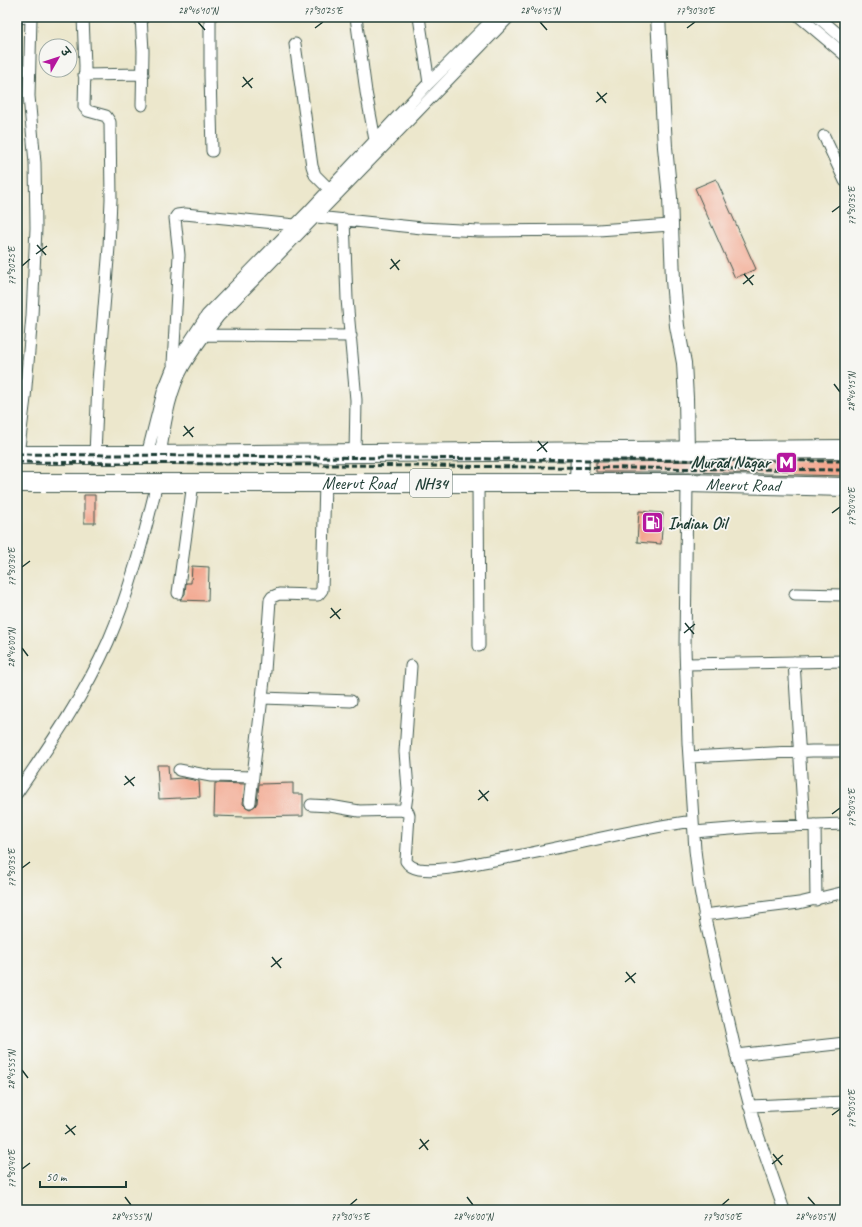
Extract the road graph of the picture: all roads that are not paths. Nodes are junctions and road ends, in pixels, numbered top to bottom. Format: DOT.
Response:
graph roads {
  1 [pos="27,17"];
  2 [pos="31,17"];
  3 [pos="83,17"];
  4 [pos="141,17"];
  5 [pos="210,17"];
  6 [pos="356,17"];
  7 [pos="419,17"];
  8 [pos="482,17"];
  9 [pos="495,17"];
  10 [pos="509,17"];
  11 [pos="658,17"];
  12 [pos="800,17"];
  13 [pos="818,17"];
  14 [pos="17,18"];
  15 [pos="485,28"];
  16 [pos="845,40"];
  17 [pos="295,44"];
  18 [pos="845,55"];
  19 [pos="143,74"];
  20 [pos="84,75"];
  21 [pos="429,83"];
  22 [pos="142,105"];
  23 [pos="378,136"];
  24 [pos="824,136"];
  25 [pos="388,142"];
  26 [pos="212,151"];
  27 [pos="845,181"];
  28 [pos="329,189"];
  29 [pos="317,217"];
  30 [pos="344,219"];
  31 [pos="295,225"];
  32 [pos="671,225"];
  33 [pos="270,258"];
  34 [pos="204,335"];
  35 [pos="351,336"];
  36 [pos="173,367"];
  37 [pos="845,449"];
  38 [pos="687,450"];
  39 [pos="580,451"];
  40 [pos="355,454"];
  41 [pos="18,455"];
  42 [pos="95,455"];
  43 [pos="154,455"];
  44 [pos="17,483"];
  45 [pos="157,483"];
  46 [pos="193,483"];
  47 [pos="325,483"];
  48 [pos="478,483"];
  49 [pos="579,483"];
  50 [pos="687,483"];
  51 [pos="845,487"];
  52 [pos="178,594"];
  53 [pos="795,594"];
  54 [pos="845,595"];
  55 [pos="479,646"];
  56 [pos="845,661"];
  57 [pos="794,662"];
  58 [pos="686,664"];
  59 [pos="411,666"];
  60 [pos="262,698"];
  61 [pos="350,701"];
  62 [pos="845,751"];
  63 [pos="799,752"];
  64 [pos="689,757"];
  65 [pos="179,770"];
  66 [pos="253,777"];
  67 [pos="17,793"];
  68 [pos="250,802"];
  69 [pos="310,805"];
  70 [pos="405,810"];
  71 [pos="845,824"];
  72 [pos="809,825"];
  73 [pos="694,826"];
  74 [pos="845,892"];
  75 [pos="816,900"];
  76 [pos="704,915"];
  77 [pos="845,1043"];
  78 [pos="736,1055"];
  79 [pos="845,1102"];
  80 [pos="749,1106"];
  81 [pos="784,1210"];
  1 -- 14 [label="street"];
  2 -- 41 [label="street"];
  3 -- 20 [label="street"];
  4 -- 19 [label="street"];
  5 -- 26 [label="street"];
  6 -- 23 [label="street"];
  7 -- 21 [label="street"];
  8 -- 15 [label="street"];
  9 -- 15 [label="street"];
  10 -- 25 [label="street"];
  11 -- 32 [label="street"];
  12 -- 18 [label="street"];
  13 -- 16 [label="street"];
  15 -- 21 [label="street"];
  17 -- 28 [label="street"];
  19 -- 20 [label="street"];
  19 -- 22 [label="street"];
  20 -- 42 [label="street"];
  21 -- 23 [label="street"];
  23 -- 25 [label="street"];
  23 -- 28 [label="street"];
  24 -- 27 [label="street"];
  25 -- 29 [label="street"];
  28 -- 31 [label="street"];
  29 -- 30 [label="street"];
  29 -- 33 [label="street"];
  30 -- 32 [label="street"];
  30 -- 35 [label="street"];
  31 -- 33 [label="street"];
  31 -- 36 [label="street"];
  32 -- 38 [label="street"];
  33 -- 34 [label="street"];
  33 -- 36 [label="street"];
  34 -- 35 [label="street"];
  34 -- 43 [label="street"];
  35 -- 40 [label="street"];
  36 -- 43 [label="street"];
  37 -- 38 [label="highway, Meerut Road / NH34"];
  38 -- 39 [label="highway, Meerut Road / NH34"];
  39 -- 40 [label="highway, Meerut Road / NH34"];
  39 -- 49 [label="highway"];
  40 -- 43 [label="highway, Meerut Road / NH34"];
  41 -- 42 [label="highway, Meerut Road / NH34"];
  42 -- 43 [label="highway, Meerut Road / NH34"];
  44 -- 45 [label="highway, Meerut Road / NH34"];
  45 -- 46 [label="highway, Meerut Road / NH34"];
  45 -- 67 [label="street"];
  46 -- 47 [label="highway, Meerut Road / NH34"];
  46 -- 52 [label="street"];
  47 -- 48 [label="highway, Meerut Road / NH34"];
  47 -- 60 [label="street"];
  48 -- 49 [label="highway, Meerut Road / NH34"];
  48 -- 55 [label="street"];
  49 -- 50 [label="highway, Meerut Road / NH34"];
  50 -- 51 [label="highway, Meerut Road / NH34"];
  50 -- 58 [label="street"];
  53 -- 54 [label="street"];
  56 -- 57 [label="street"];
  57 -- 58 [label="street"];
  57 -- 63 [label="street"];
  58 -- 64 [label="street"];
  59 -- 70 [label="street"];
  60 -- 61 [label="street"];
  60 -- 66 [label="street"];
  62 -- 63 [label="street"];
  63 -- 64 [label="street"];
  63 -- 72 [label="street"];
  64 -- 73 [label="street"];
  65 -- 66 [label="street"];
  66 -- 68 [label="street"];
  69 -- 70 [label="street"];
  70 -- 73 [label="street"];
  71 -- 72 [label="street"];
  72 -- 73 [label="street"];
  72 -- 75 [label="street"];
  73 -- 76 [label="street"];
  74 -- 75 [label="street"];
  75 -- 76 [label="street"];
  76 -- 78 [label="street"];
  77 -- 78 [label="street"];
  78 -- 80 [label="street"];
  79 -- 80 [label="street"];
  80 -- 81 [label="street"];
}
